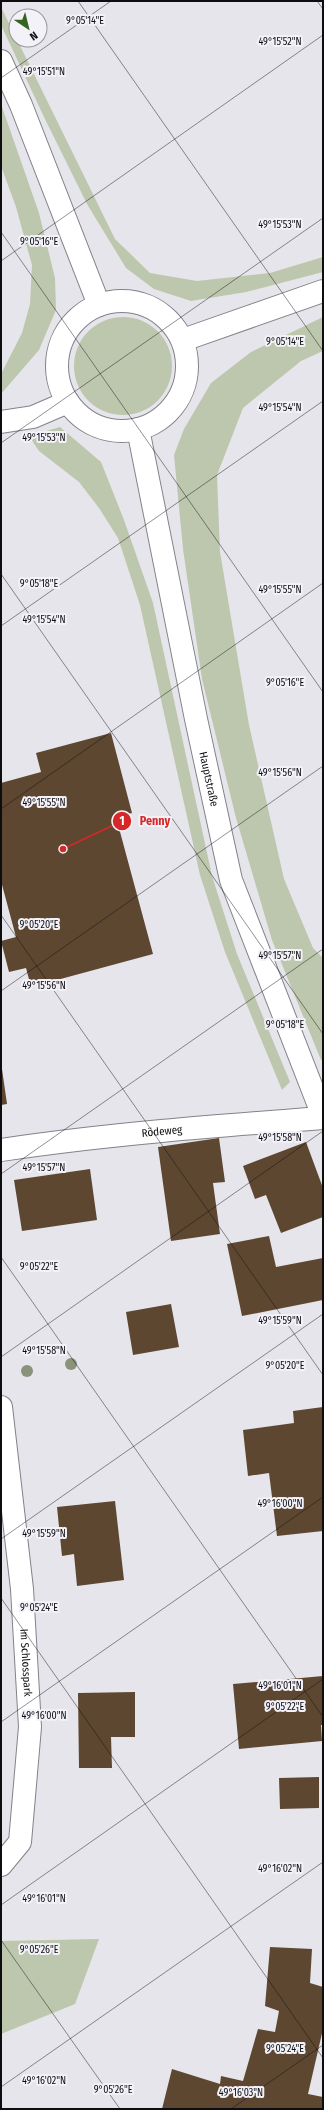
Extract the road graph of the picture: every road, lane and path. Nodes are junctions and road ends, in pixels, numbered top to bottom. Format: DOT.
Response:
graph roads {
  1 [pos="1,61"];
  2 [pos="323,291"];
  3 [pos="99,304"];
  4 [pos="183,340"];
  5 [pos="68,402"];
  6 [pos="1,422"];
  7 [pos="138,429"];
  8 [pos="323,1117"];
  9 [pos="1,1150"];
  10 [pos="1,1407"];
  11 [pos="1,1865"];
  1 -- 3 [label="main road"];
  2 -- 4 [label="main road"];
  3 -- 4 [label="main road"];
  3 -- 5 [label="main road"];
  4 -- 7 [label="main road"];
  5 -- 6 [label="main road"];
  5 -- 7 [label="main road"];
  7 -- 8 [label="main road, Hauptstraße"];
  8 -- 9 [label="main road, Rödeweg"];
  10 -- 11 [label="main road, Im Schlosspark"];
}
